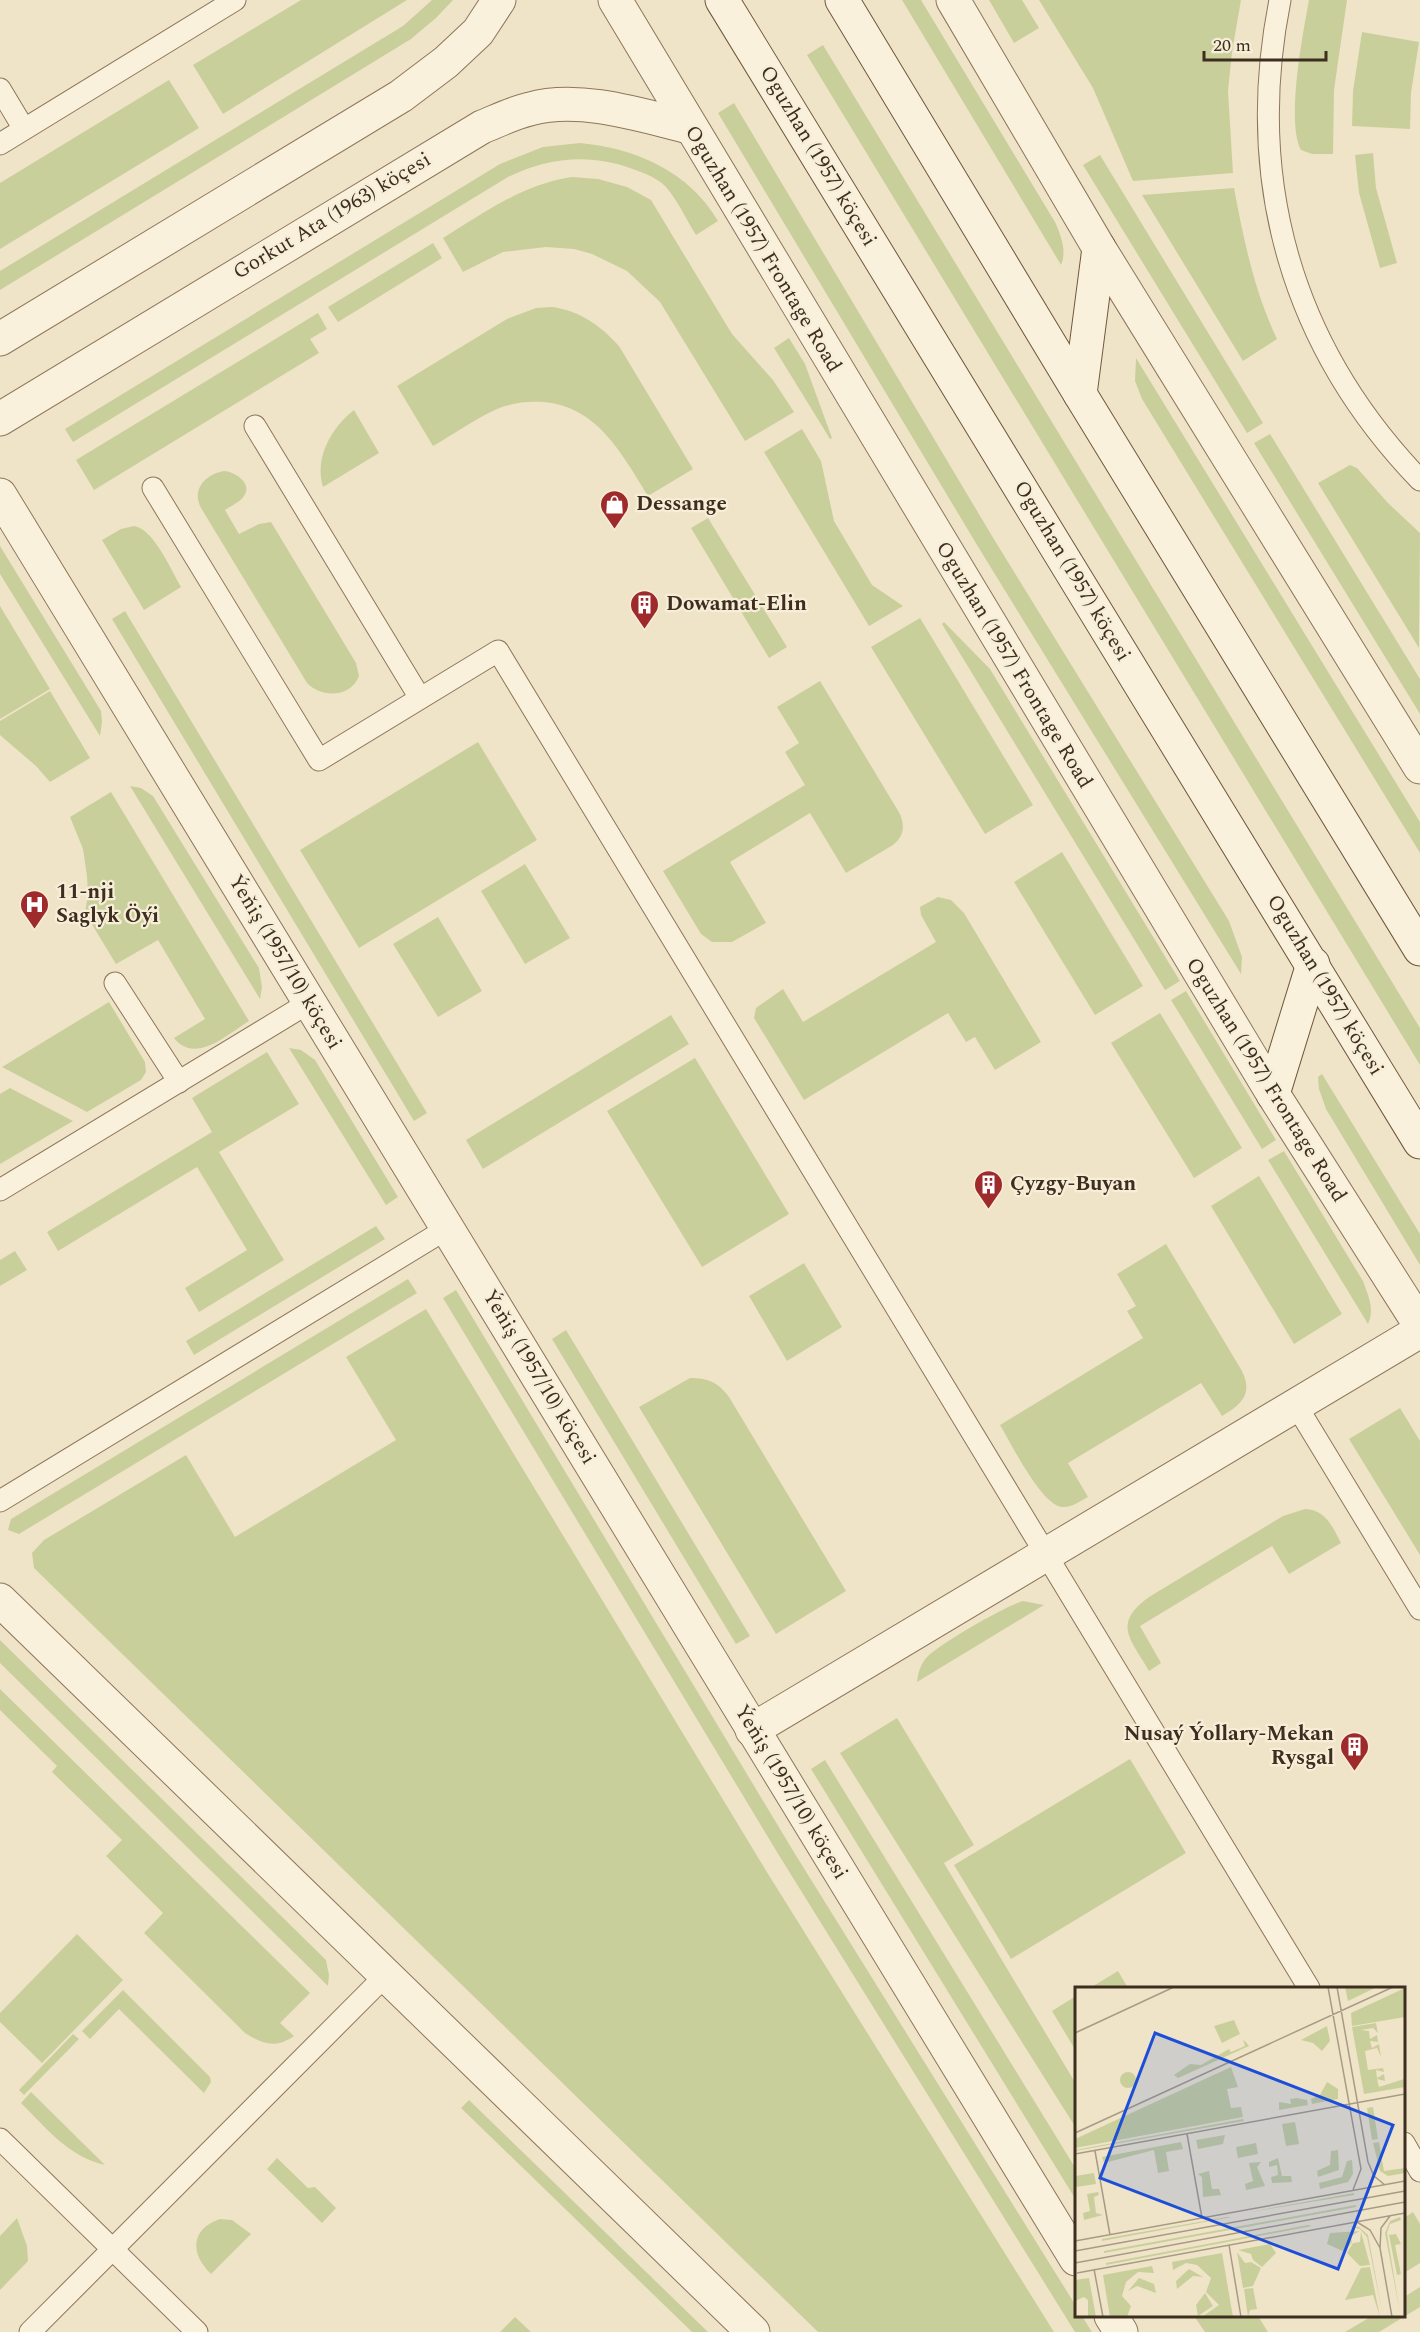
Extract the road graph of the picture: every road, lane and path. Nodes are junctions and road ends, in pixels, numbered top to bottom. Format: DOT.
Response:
graph roads {
  1 [pos="235,0"];
  2 [pos="499,0"];
  3 [pos="615,0"];
  4 [pos="722,0"];
  5 [pos="842,0"];
  6 [pos="953,0"];
  7 [pos="1280,0"];
  8 [pos="0,89"];
  9 [pos="689,127"];
  10 [pos="24,129"];
  11 [pos="0,144"];
  12 [pos="1099,248"];
  13 [pos="0,339"];
  14 [pos="1080,394"];
  15 [pos="0,419"];
  16 [pos="255,426"];
  17 [pos="1420,480"];
  18 [pos="153,488"];
  19 [pos="0,495"];
  20 [pos="420,698"];
  21 [pos="1420,767"];
  22 [pos="1420,949"];
  23 [pos="1312,964"];
  24 [pos="115,982"];
  25 [pos="310,1002"];
  26 [pos="179,1082"];
  27 [pos="1273,1094"];
  28 [pos="1420,1142"];
  29 [pos="0,1190"];
  30 [pos="448,1228"];
  31 [pos="1420,1325"];
  32 [pos="1420,1330"];
  33 [pos="1296,1405"];
  34 [pos="0,1501"];
  35 [pos="1046,1554"];
  36 [pos="0,1600"];
  37 [pos="1420,1608"];
  38 [pos="752,1730"];
  39 [pos="386,1975"];
  40 [pos="1308,1987"];
  41 [pos="0,2139"];
  42 [pos="1405,2145"];
  43 [pos="1420,2170"];
  44 [pos="112,2249"];
  45 [pos="1075,2256"];
  46 [pos="1112,2317"];
  47 [pos="30,2332"];
  48 [pos="197,2332"];
  49 [pos="753,2332"];
  50 [pos="1121,2332"];
  1 -- 10 [label="lane"];
  2 -- 13 [label="street"];
  3 -- 9 [label="street, Oguzhan (1957) Frontage Road"];
  4 -- 23 [label="street, Oguzhan (1957) köçesi"];
  5 -- 14 [label="street"];
  6 -- 12 [label="street"];
  7 -- 17 [label="lane"];
  8 -- 10 [label="lane"];
  9 -- 15 [label="street, Gorkut Ata (1963) köçesi"];
  9 -- 27 [label="street, Oguzhan (1957) Frontage Road"];
  10 -- 11 [label="lane"];
  12 -- 14 [label="street"];
  12 -- 21 [label="street"];
  14 -- 22 [label="street"];
  16 -- 20 [label="lane"];
  18 -- 20 [label="lane"];
  19 -- 25 [label="street, Ýeňiş (1957/10) köçesi"];
  20 -- 35 [label="lane"];
  23 -- 27 [label="street"];
  23 -- 28 [label="street, Oguzhan (1957) köçesi"];
  24 -- 26 [label="lane"];
  25 -- 26 [label="lane"];
  25 -- 30 [label="street, Ýeňiş (1957/10) köçesi"];
  26 -- 29 [label="lane"];
  27 -- 31 [label="street, Oguzhan (1957) Frontage Road"];
  30 -- 34 [label="lane"];
  30 -- 38 [label="street, Ýeňiş (1957/10) köçesi"];
  32 -- 33 [label="street"];
  33 -- 35 [label="street"];
  33 -- 37 [label="lane"];
  35 -- 38 [label="street"];
  35 -- 40 [label="lane"];
  36 -- 39 [label="street"];
  38 -- 45 [label="street, Ýeňiş (1957/10) köçesi"];
  39 -- 44 [label="lane"];
  39 -- 49 [label="street"];
  41 -- 44 [label="lane"];
  42 -- 43 [label="lane"];
  44 -- 47 [label="lane"];
  44 -- 48 [label="lane"];
  46 -- 50 [label="street"];
}
